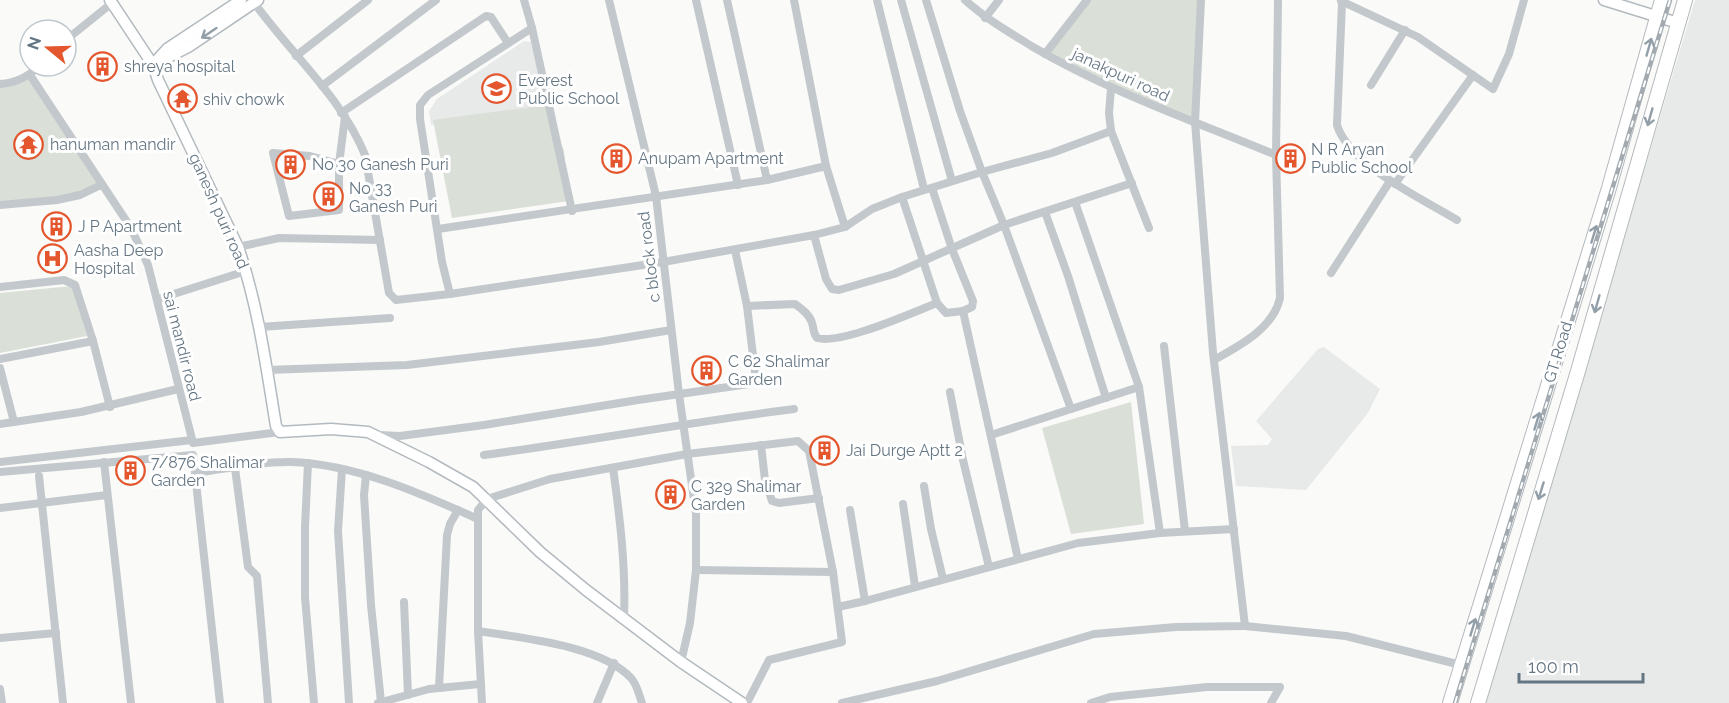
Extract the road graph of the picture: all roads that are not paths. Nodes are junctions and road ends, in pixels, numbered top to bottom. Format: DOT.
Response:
graph roads {
  1 [pos="241,0"];
  2 [pos="368,0"];
  3 [pos="436,0"];
  4 [pos="524,0"];
  5 [pos="609,0"];
  6 [pos="696,0"];
  7 [pos="727,0"];
  8 [pos="794,0"];
  9 [pos="877,0"];
  10 [pos="901,0"];
  11 [pos="926,0"];
  12 [pos="965,0"];
  13 [pos="999,0"];
  14 [pos="1087,0"];
  15 [pos="1201,0"];
  16 [pos="1278,0"];
  17 [pos="1524,0"];
  18 [pos="1604,0"];
  19 [pos="1662,0"];
  20 [pos="1685,0"];
  21 [pos="255,1"];
  22 [pos="1341,1"];
  23 [pos="111,2"];
  24 [pos="1658,17"];
  25 [pos="985,18"];
  26 [pos="1678,23"];
  27 [pos="532,28"];
  28 [pos="78,30"];
  29 [pos="1405,30"];
  30 [pos="508,43"];
  31 [pos="1045,54"];
  32 [pos="296,56"];
  33 [pos="153,65"];
  34 [pos="1473,75"];
  35 [pos="23,78"];
  36 [pos="32,78"];
  37 [pos="0,84"];
  38 [pos="1371,85"];
  39 [pos="322,86"];
  40 [pos="1111,89"];
  41 [pos="343,115"];
  42 [pos="1195,122"];
  43 [pos="1111,131"];
  44 [pos="1276,155"];
  45 [pos="339,164"];
  46 [pos="826,166"];
  47 [pos="982,172"];
  48 [pos="767,180"];
  49 [pos="952,181"];
  50 [pos="1392,182"];
  51 [pos="1132,183"];
  52 [pos="101,185"];
  53 [pos="738,185"];
  54 [pos="1609,188"];
  55 [pos="928,189"];
  56 [pos="1628,192"];
  57 [pos="656,196"];
  58 [pos="902,197"];
  59 [pos="1075,201"];
  60 [pos="0,205"];
  61 [pos="572,211"];
  62 [pos="1045,212"];
  63 [pos="1457,220"];
  64 [pos="1004,225"];
  65 [pos="845,227"];
  66 [pos="1149,228"];
  67 [pos="438,229"];
  68 [pos="814,235"];
  69 [pos="380,240"];
  70 [pos="238,247"];
  71 [pos="952,249"];
  72 [pos="735,250"];
  73 [pos="923,261"];
  74 [pos="663,262"];
  75 [pos="246,271"];
  76 [pos="1331,273"];
  77 [pos="0,287"];
  78 [pos="450,294"];
  79 [pos="158,299"];
  80 [pos="938,303"];
  81 [pos="747,306"];
  82 [pos="963,311"];
  83 [pos="390,318"];
  84 [pos="260,327"];
  85 [pos="671,330"];
  86 [pos="93,342"];
  87 [pos="1164,346"];
  88 [pos="0,359"];
  89 [pos="1214,360"];
  90 [pos="0,368"];
  91 [pos="267,370"];
  92 [pos="1140,387"];
  93 [pos="178,389"];
  94 [pos="950,393"];
  95 [pos="679,394"];
  96 [pos="1106,398"];
  97 [pos="110,406"];
  98 [pos="794,409"];
  99 [pos="1071,409"];
  100 [pos="14,422"];
  101 [pos="684,423"];
  102 [pos="0,424"];
  103 [pos="280,432"];
  104 [pos="368,432"];
  105 [pos="991,435"];
  106 [pos="192,440"];
  107 [pos="761,445"];
  108 [pos="1529,446"];
  109 [pos="1553,453"];
  110 [pos="687,454"];
  111 [pos="484,455"];
  112 [pos="0,462"];
  113 [pos="104,462"];
  114 [pos="308,463"];
  115 [pos="235,468"];
  116 [pos="613,468"];
  117 [pos="342,470"];
  118 [pos="0,472"];
  119 [pos="195,472"];
  120 [pos="366,475"];
  121 [pos="39,476"];
  122 [pos="924,486"];
  123 [pos="108,495"];
  124 [pos="819,498"];
  125 [pos="486,499"];
  126 [pos="42,503"];
  127 [pos="903,504"];
  128 [pos="0,508"];
  129 [pos="458,510"];
  130 [pos="850,510"];
  131 [pos="478,519"];
  132 [pos="1234,529"];
  133 [pos="1185,531"];
  134 [pos="1160,533"];
  135 [pos="1018,559"];
  136 [pos="989,567"];
  137 [pos="696,570"];
  138 [pos="833,572"];
  139 [pos="943,579"];
  140 [pos="915,586"];
  141 [pos="865,601"];
  142 [pos="404,602"];
  143 [pos="838,607"];
  144 [pos="624,620"];
  145 [pos="1245,626"];
  146 [pos="478,631"];
  147 [pos="56,633"];
  148 [pos="0,638"];
  149 [pos="681,662"];
  150 [pos="614,663"];
  151 [pos="1461,665"];
  152 [pos="480,684"];
  153 [pos="439,688"];
  154 [pos="0,689"];
  155 [pos="408,695"];
  156 [pos="379,702"];
  157 [pos="2,703"];
  158 [pos="63,703"];
  159 [pos="130,703"];
  160 [pos="220,703"];
  161 [pos="268,703"];
  162 [pos="314,703"];
  163 [pos="350,703"];
  164 [pos="482,703"];
  165 [pos="597,703"];
  166 [pos="642,703"];
  167 [pos="742,703"];
  168 [pos="747,703"];
  169 [pos="842,703"];
  170 [pos="1091,703"];
  171 [pos="1272,703"];
  172 [pos="1450,703"];
  173 [pos="1478,703"];
  1 -- 33 [label="street"];
  2 -- 32 [label="street"];
  3 -- 39 [label="street"];
  4 -- 27 [label="street"];
  5 -- 57 [label="street, c block road"];
  6 -- 53 [label="street"];
  7 -- 48 [label="street"];
  8 -- 46 [label="street"];
  9 -- 55 [label="street"];
  10 -- 49 [label="street"];
  11 -- 47 [label="street"];
  12 -- 25 [label="street, janakpuri road"];
  13 -- 25 [label="street"];
  14 -- 31 [label="street"];
  15 -- 42 [label="street"];
  16 -- 44 [label="street"];
  17 -- 34 [label="street"];
  18 -- 24 [label="street"];
  19 -- 24 [label="highway, GT Road"];
  20 -- 26 [label="highway, GT Road"];
  21 -- 32 [label="street"];
  21 -- 33 [label="street, one-way"];
  22 -- 29 [label="street"];
  22 -- 50 [label="street"];
  23 -- 28 [label="street"];
  23 -- 33 [label="street, ganesh puri road"];
  24 -- 26 [label="street"];
  54 -- 24 [label="highway, GT Road, one-way"];
  25 -- 31 [label="street, janakpuri road"];
  26 -- 56 [label="highway, GT Road, one-way"];
  27 -- 30 [label="street"];
  27 -- 61 [label="street"];
  29 -- 34 [label="street"];
  29 -- 38 [label="street"];
  30 -- 41 [label="street"];
  30 -- 67 [label="street"];
  31 -- 40 [label="street, janakpuri road"];
  32 -- 39 [label="street"];
  33 -- 70 [label="street, ganesh puri road"];
  34 -- 50 [label="street"];
  35 -- 37 [label="street"];
  36 -- 52 [label="street, sai mandir road"];
  39 -- 41 [label="street"];
  40 -- 42 [label="street, janakpuri road"];
  40 -- 43 [label="street"];
  41 -- 45 [label="street"];
  41 -- 69 [label="street"];
  42 -- 44 [label="street, janakpuri road"];
  42 -- 89 [label="street"];
  43 -- 47 [label="street"];
  43 -- 51 [label="street"];
  44 -- 89 [label="street"];
  45 -- 45 [label="street"];
  46 -- 48 [label="street"];
  46 -- 65 [label="street"];
  47 -- 49 [label="street"];
  47 -- 64 [label="street"];
  48 -- 53 [label="street"];
  49 -- 55 [label="street"];
  50 -- 63 [label="street"];
  50 -- 76 [label="street"];
  51 -- 59 [label="street"];
  51 -- 66 [label="street"];
  52 -- 60 [label="street"];
  52 -- 79 [label="street, sai mandir road"];
  53 -- 57 [label="street"];
  54 -- 56 [label="highway"];
  108 -- 54 [label="highway, GT Road, one-way"];
  55 -- 58 [label="street"];
  55 -- 71 [label="street"];
  56 -- 109 [label="highway, GT Road, one-way"];
  57 -- 61 [label="street"];
  57 -- 74 [label="street, c block road"];
  58 -- 65 [label="street"];
  58 -- 73 [label="street"];
  59 -- 62 [label="street"];
  59 -- 92 [label="street"];
  61 -- 67 [label="street"];
  62 -- 64 [label="street"];
  62 -- 96 [label="street"];
  64 -- 71 [label="street"];
  64 -- 99 [label="street"];
  65 -- 68 [label="street"];
  67 -- 78 [label="street"];
  68 -- 72 [label="street"];
  68 -- 73 [label="street"];
  69 -- 70 [label="street"];
  69 -- 78 [label="street"];
  70 -- 75 [label="street, ganesh puri road"];
  71 -- 73 [label="street"];
  71 -- 82 [label="street"];
  72 -- 74 [label="street"];
  72 -- 81 [label="street"];
  73 -- 80 [label="street"];
  74 -- 78 [label="street"];
  74 -- 85 [label="street, c block road"];
  75 -- 79 [label="street"];
  75 -- 84 [label="street, ganesh puri road"];
  77 -- 86 [label="street"];
  79 -- 93 [label="street, sai mandir road"];
  80 -- 81 [label="street"];
  80 -- 82 [label="street"];
  81 -- 95 [label="street"];
  82 -- 105 [label="street"];
  83 -- 84 [label="street"];
  84 -- 91 [label="street, ganesh puri road"];
  85 -- 91 [label="street"];
  85 -- 95 [label="street, c block road"];
  86 -- 88 [label="street"];
  86 -- 97 [label="street"];
  87 -- 133 [label="street"];
  89 -- 132 [label="street"];
  90 -- 100 [label="street"];
  91 -- 103 [label="street, ganesh puri road"];
  92 -- 96 [label="street"];
  92 -- 134 [label="street"];
  93 -- 97 [label="street"];
  93 -- 106 [label="street, sai mandir road"];
  94 -- 136 [label="street"];
  95 -- 101 [label="street, c block road"];
  95 -- 104 [label="street"];
  96 -- 99 [label="street"];
  97 -- 100 [label="street"];
  98 -- 101 [label="street"];
  99 -- 105 [label="street"];
  100 -- 102 [label="street"];
  101 -- 110 [label="street, c block road"];
  101 -- 111 [label="street"];
  103 -- 104 [label="street"];
  103 -- 106 [label="street"];
  104 -- 125 [label="street"];
  105 -- 135 [label="street"];
  106 -- 112 [label="street"];
  107 -- 110 [label="street"];
  107 -- 124 [label="street"];
  107 -- 124 [label="street"];
  108 -- 109 [label="highway"];
  151 -- 108 [label="highway, GT Road, one-way"];
  109 -- 173 [label="highway, GT Road, one-way"];
  110 -- 116 [label="street"];
  110 -- 137 [label="street, c block road"];
  113 -- 118 [label="street"];
  113 -- 119 [label="street"];
  113 -- 123 [label="street"];
  114 -- 115 [label="street"];
  114 -- 117 [label="street"];
  114 -- 162 [label="street"];
  115 -- 119 [label="street"];
  115 -- 161 [label="street"];
  116 -- 125 [label="street"];
  116 -- 144 [label="street"];
  117 -- 120 [label="street"];
  117 -- 163 [label="street"];
  119 -- 160 [label="street"];
  120 -- 129 [label="street"];
  120 -- 156 [label="street"];
  121 -- 126 [label="street"];
  122 -- 139 [label="street"];
  123 -- 126 [label="street"];
  123 -- 159 [label="street"];
  124 -- 138 [label="street"];
  125 -- 131 [label="street"];
  125 -- 144 [label="street"];
  126 -- 128 [label="street"];
  126 -- 147 [label="street"];
  127 -- 140 [label="street"];
  129 -- 131 [label="street"];
  129 -- 153 [label="street"];
  130 -- 141 [label="street"];
  131 -- 146 [label="street"];
  132 -- 133 [label="street"];
  132 -- 145 [label="street"];
  133 -- 134 [label="street"];
  134 -- 135 [label="street"];
  135 -- 136 [label="street"];
  136 -- 139 [label="street"];
  137 -- 138 [label="street"];
  137 -- 149 [label="street, c block road"];
  138 -- 143 [label="street"];
  139 -- 140 [label="street"];
  140 -- 141 [label="street"];
  141 -- 143 [label="street"];
  142 -- 155 [label="street"];
  143 -- 168 [label="street"];
  144 -- 149 [label="street"];
  145 -- 151 [label="street"];
  145 -- 169 [label="street"];
  146 -- 150 [label="street"];
  146 -- 152 [label="street"];
  147 -- 148 [label="street"];
  147 -- 158 [label="street"];
  149 -- 167 [label="street"];
  150 -- 165 [label="street"];
  150 -- 166 [label="street"];
  151 -- 172 [label="highway, GT Road"];
  152 -- 153 [label="street"];
  152 -- 164 [label="street"];
  153 -- 155 [label="street"];
  154 -- 157 [label="street"];
  155 -- 156 [label="street"];
  170 -- 171 [label="street"];
}
